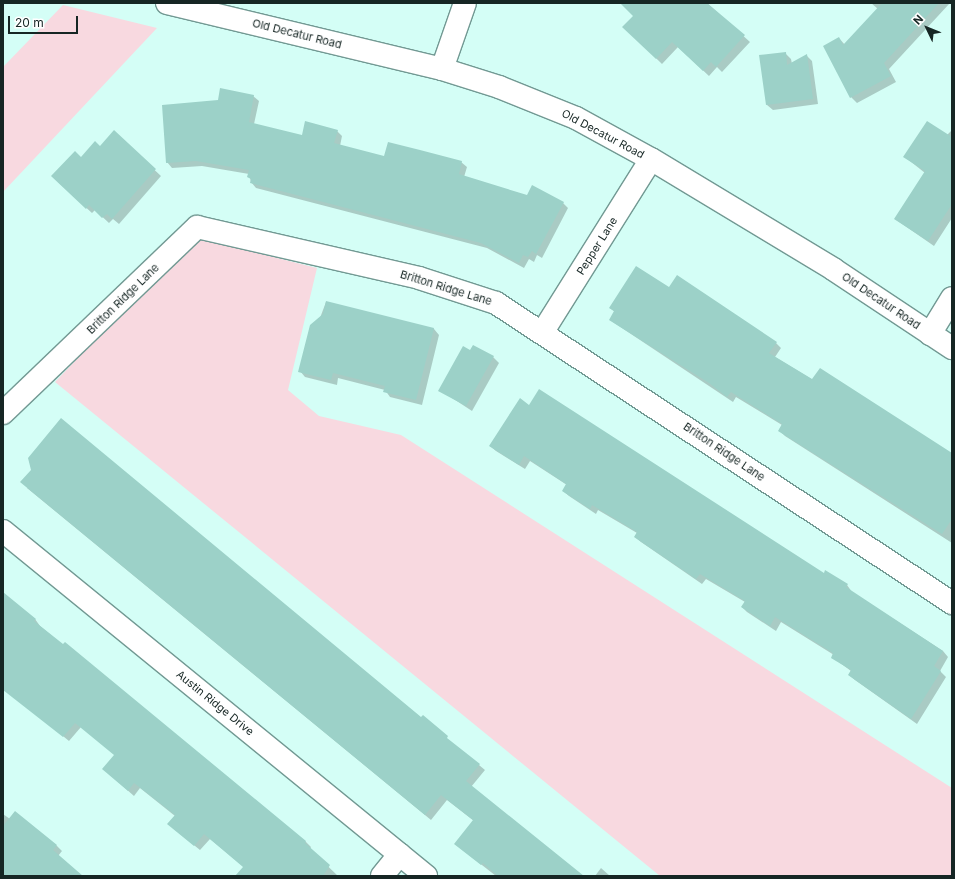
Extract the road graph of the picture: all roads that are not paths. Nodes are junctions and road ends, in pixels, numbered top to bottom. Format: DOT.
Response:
graph roads {
  1 [pos="167,3"];
  2 [pos="465,3"];
  3 [pos="442,68"];
  4 [pos="651,159"];
  5 [pos="952,298"];
  6 [pos="542,333"];
  7 [pos="930,334"];
  8 [pos="952,348"];
  9 [pos="3,413"];
  10 [pos="3,531"];
  11 [pos="952,603"];
  12 [pos="400,854"];
  13 [pos="382,876"];
  14 [pos="426,876"];
  1 -- 3 [label="street, Old Decatur Road"];
  2 -- 3 [label="street"];
  3 -- 4 [label="street, Old Decatur Road"];
  4 -- 6 [label="street, Pepper Lane"];
  4 -- 7 [label="street, Old Decatur Road"];
  5 -- 7 [label="street"];
  6 -- 9 [label="street, Britton Ridge Lane"];
  6 -- 11 [label="street, Britton Ridge Lane"];
  7 -- 8 [label="street, Old Decatur Road"];
  10 -- 12 [label="street, Austin Ridge Drive"];
  12 -- 13 [label="street"];
  12 -- 14 [label="street, Austin Ridge Drive"];
}
